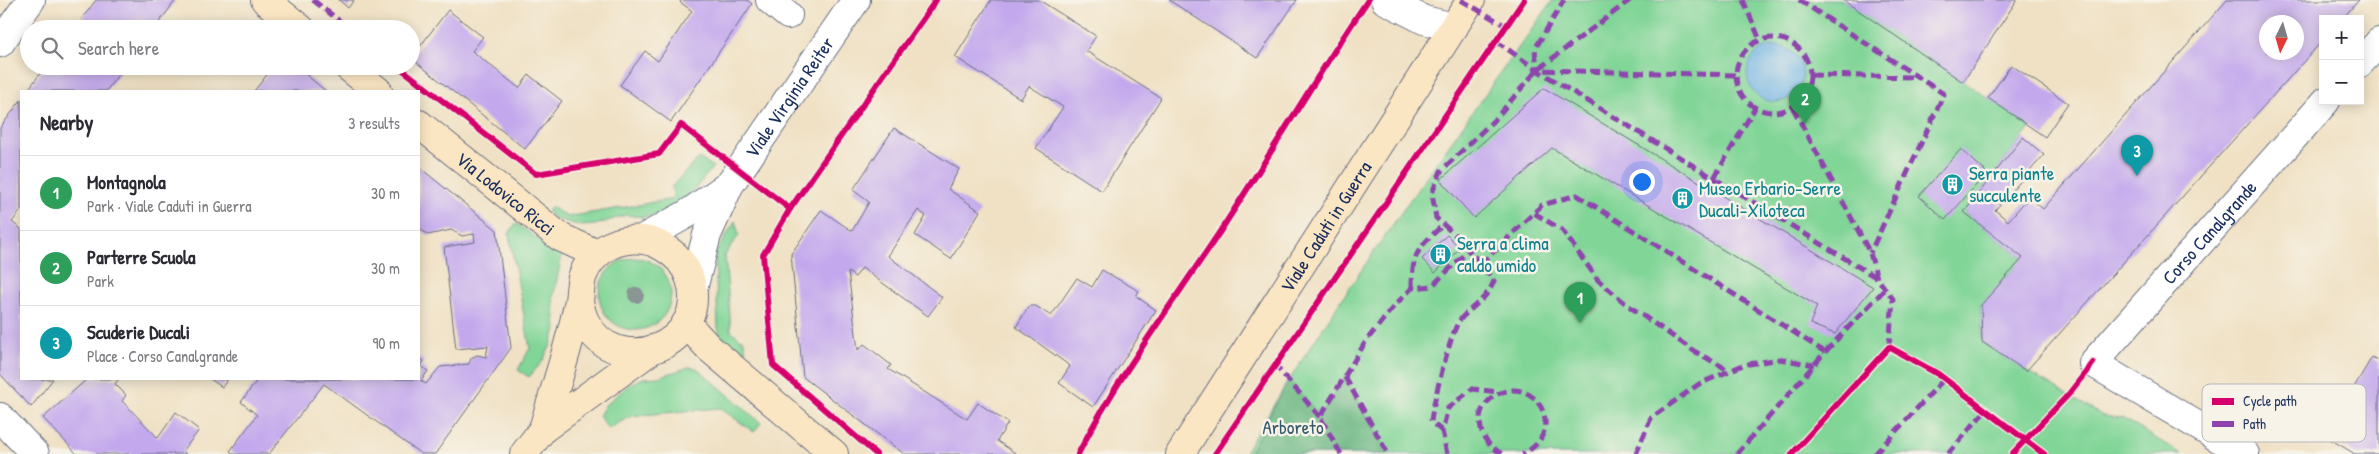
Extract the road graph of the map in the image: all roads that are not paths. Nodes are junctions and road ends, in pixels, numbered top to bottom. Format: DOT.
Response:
graph roads {
  1 [pos="31,0"];
  2 [pos="265,0"];
  3 [pos="856,0"];
  4 [pos="1385,0"];
  5 [pos="1471,0"];
  6 [pos="290,20"];
  7 [pos="1454,27"];
  8 [pos="2379,42"];
  9 [pos="0,44"];
  10 [pos="2363,60"];
  11 [pos="358,75"];
  12 [pos="377,90"];
  13 [pos="2322,105"];
  14 [pos="420,125"];
  15 [pos="730,184"];
  16 [pos="642,240"];
  17 [pos="597,254"];
  18 [pos="693,289"];
  19 [pos="579,303"];
  20 [pos="686,323"];
  21 [pos="650,351"];
  22 [pos="0,417"];
  23 [pos="2202,428"];
  24 [pos="543,429"];
  25 [pos="2225,442"];
  26 [pos="35,454"];
  27 [pos="524,454"];
  28 [pos="834,454"];
  29 [pos="1180,454"];
  30 [pos="2245,454"];
  1 -- 9 [label="street"];
  2 -- 6 [label="main road"];
  3 -- 15 [label="street, Viale Virginia Reiter"];
  4 -- 7 [label="street"];
  5 -- 7 [label="main road, Viale Caduti in Guerra"];
  7 -- 29 [label="main road, Viale Caduti in Guerra"];
  8 -- 10 [label="street"];
  11 -- 12 [label="main road"];
  13 -- 23 [label="street, Corso Canalgrande"];
  14 -- 17 [label="main road, Via Lodovico Ricci"];
  15 -- 16 [label="street, Viale Virginia Reiter"];
  15 -- 18 [label="street"];
  16 -- 17 [label="main road, Viale Virginia Reiter"];
  16 -- 18 [label="main road, Viale Virginia Reiter"];
  17 -- 19 [label="main road, Viale Virginia Reiter"];
  18 -- 20 [label="main road, Viale Virginia Reiter"];
  19 -- 21 [label="main road, Viale Virginia Reiter"];
  19 -- 24 [label="main road, Viale Virginia Reiter"];
  20 -- 21 [label="main road, Viale Virginia Reiter"];
  20 -- 28 [label="main road"];
  21 -- 24 [label="main road, Viale Virginia Reiter"];
  22 -- 26 [label="street"];
  24 -- 27 [label="main road, Viale Virginia Reiter"];
  25 -- 30 [label="street, Corso Canalgrande"];
}
